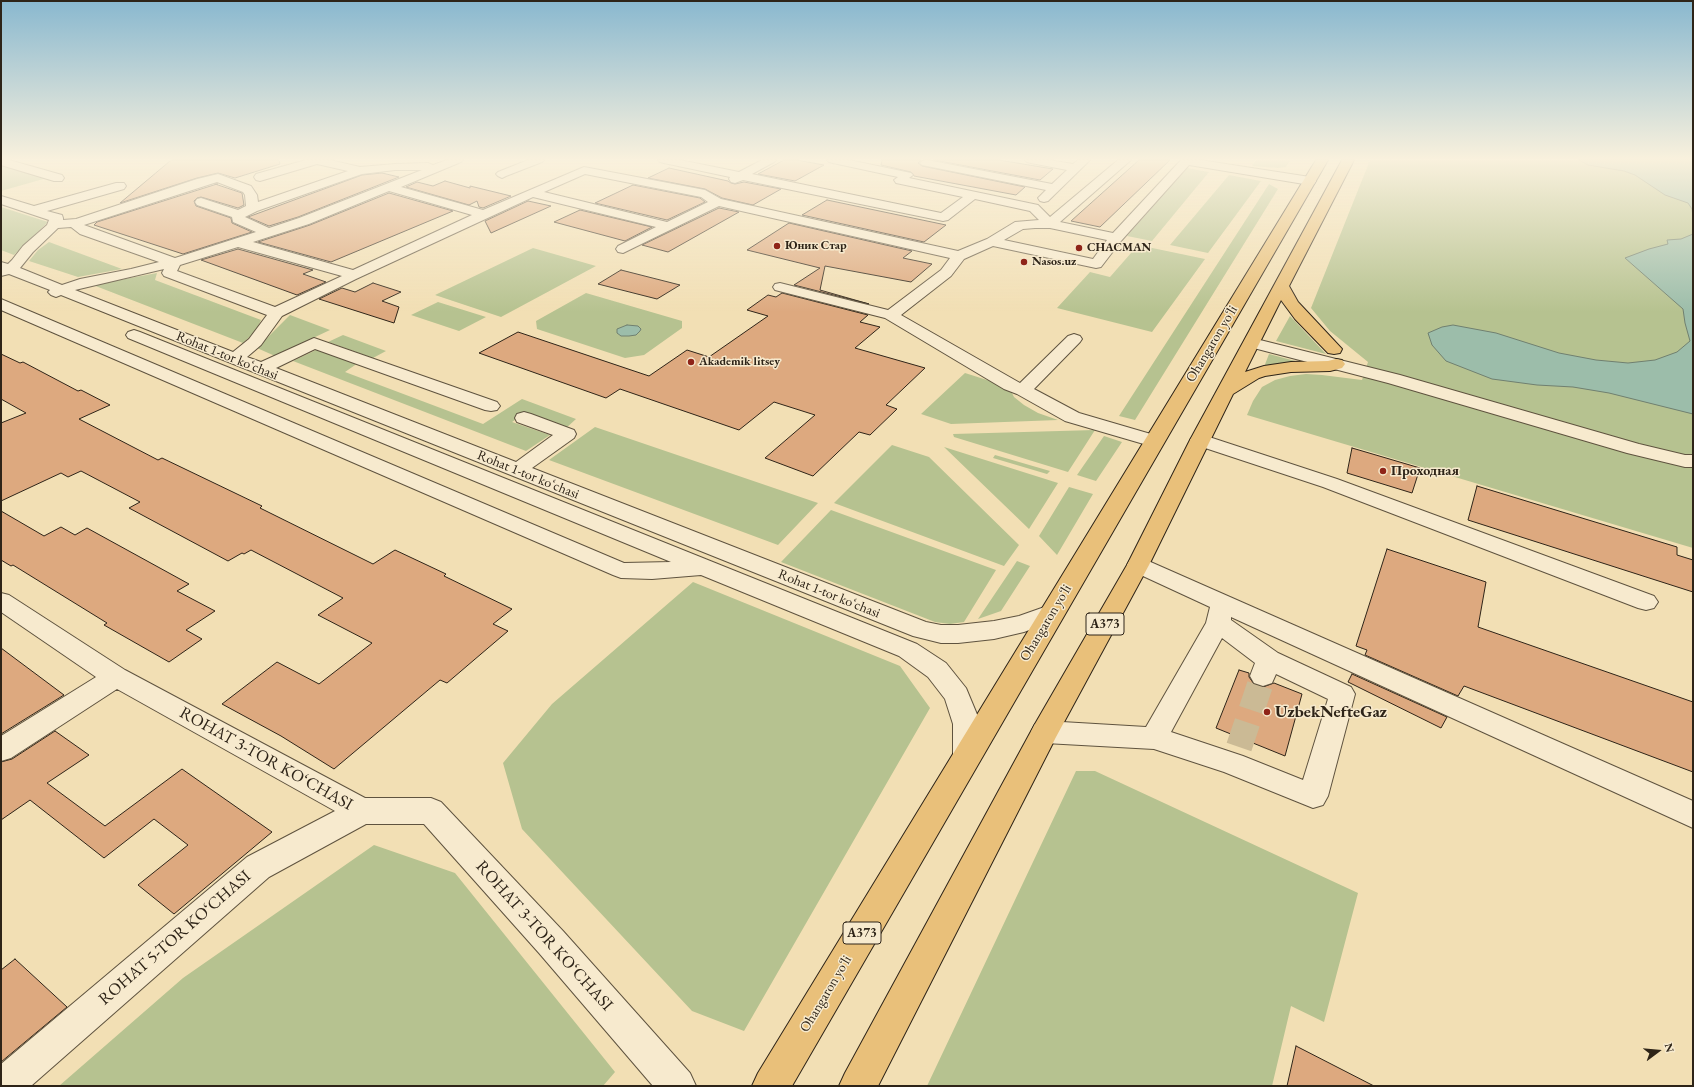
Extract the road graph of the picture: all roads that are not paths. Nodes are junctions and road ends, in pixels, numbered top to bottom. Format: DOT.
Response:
graph roads {
  1 [pos="37,211"];
  2 [pos="114,211"];
  3 [pos="226,211"];
  4 [pos="247,211"];
  5 [pos="329,211"];
  6 [pos="472,211"];
  7 [pos="491,211"];
  8 [pos="605,211"];
  9 [pos="699,211"];
  10 [pos="755,211"];
  11 [pos="856,211"];
  12 [pos="914,211"];
  13 [pos="952,211"];
  14 [pos="1037,211"];
  15 [pos="1066,211"];
  16 [pos="1141,211"];
  17 [pos="1292,211"];
  18 [pos="1321,211"];
  19 [pos="484,214"];
  20 [pos="238,215"];
  21 [pos="77,223"];
  22 [pos="54,224"];
  23 [pos="1050,224"];
  24 [pos="668,226"];
  25 [pos="829,228"];
  26 [pos="266,232"];
  27 [pos="1116,238"];
  28 [pos="236,242"];
  29 [pos="992,242"];
  30 [pos="623,249"];
  31 [pos="959,256"];
  32 [pos="174,262"];
  33 [pos="3,272"];
  34 [pos="351,276"];
  35 [pos="780,286"];
  36 [pos="1282,286"];
  37 [pos="61,290"];
  38 [pos="40,297"];
  39 [pos="1,304"];
  40 [pos="276,313"];
  41 [pos="891,315"];
  42 [pos="1074,339"];
  43 [pos="1252,343"];
  44 [pos="1335,357"];
  45 [pos="235,359"];
  46 [pos="261,369"];
  47 [pos="1024,390"];
  48 [pos="1227,390"];
  49 [pos="491,406"];
  50 [pos="524,418"];
  51 [pos="1200,440"];
  52 [pos="1154,441"];
  53 [pos="1693,461"];
  54 [pos="517,470"];
  55 [pos="1138,564"];
  56 [pos="704,567"];
  57 [pos="1,601"];
  58 [pos="1646,602"];
  59 [pos="1053,612"];
  60 [pos="1220,612"];
  61 [pos="116,676"];
  62 [pos="1045,732"];
  63 [pos="1154,738"];
  64 [pos="1,750"];
  65 [pos="967,757"];
  66 [pos="362,811"];
  67 [pos="1693,815"];
  68 [pos="3,1086"];
  69 [pos="677,1086"];
  70 [pos="771,1086"];
  71 [pos="858,1086"];
  1 -- 22 [label="street"];
  2 -- 21 [label="street"];
  3 -- 20 [label="street"];
  4 -- 20 [label="street"];
  5 -- 26 [label="street"];
  6 -- 19 [label="street"];
  7 -- 19 [label="street"];
  8 -- 24 [label="street"];
  9 -- 24 [label="street"];
  10 -- 25 [label="street"];
  11 -- 25 [label="street"];
  12 -- 13 [label="street"];
  14 -- 23 [label="street"];
  15 -- 23 [label="street"];
  16 -- 27 [label="street"];
  17 -- 52 [label="highway, Ohangaron yoʻli / A373"];
  18 -- 36 [label="highway, A373"];
  19 -- 34 [label="street"];
  20 -- 26 [label="street"];
  21 -- 22 [label="street"];
  21 -- 32 [label="street"];
  22 -- 33 [label="street"];
  23 -- 27 [label="street"];
  23 -- 29 [label="street"];
  24 -- 30 [label="street"];
  25 -- 31 [label="street"];
  26 -- 28 [label="street"];
  27 -- 29 [label="street"];
  28 -- 32 [label="street"];
  28 -- 34 [label="street"];
  29 -- 31 [label="street"];
  31 -- 41 [label="street"];
  32 -- 37 [label="street"];
  32 -- 40 [label="street"];
  33 -- 37 [label="street, Rohat 1-tor koʻchasi"];
  33 -- 38 [label="street, Rohat 1-tor koʻchasi"];
  34 -- 40 [label="street"];
  35 -- 41 [label="street"];
  36 -- 43 [label="highway, A373"];
  36 -- 44 [label="highway"];
  37 -- 38 [label="street"];
  37 -- 45 [label="street, Rohat 1-tor koʻchasi"];
  38 -- 56 [label="street, Rohat 1-tor koʻchasi"];
  39 -- 56 [label="street"];
  40 -- 45 [label="street"];
  41 -- 47 [label="street"];
  42 -- 47 [label="street"];
  43 -- 44 [label="street"];
  43 -- 48 [label="highway, A373"];
  44 -- 48 [label="highway"];
  44 -- 53 [label="street"];
  45 -- 46 [label="street, Rohat 1-tor koʻchasi"];
  46 -- 49 [label="street"];
  46 -- 54 [label="street, Rohat 1-tor koʻchasi"];
  47 -- 52 [label="street"];
  48 -- 51 [label="highway, A373"];
  50 -- 54 [label="street"];
  51 -- 55 [label="highway, A373"];
  51 -- 58 [label="street"];
  52 -- 59 [label="highway, Ohangaron yoʻli / A373"];
  54 -- 59 [label="street, Rohat 1-tor koʻchasi"];
  55 -- 60 [label="street"];
  55 -- 62 [label="highway, A373"];
  56 -- 65 [label="street, Rohat 1-tor koʻchasi"];
  57 -- 61 [label="street, ROHAT 3-TOR KO‘CHASI"];
  59 -- 65 [label="highway, Ohangaron yoʻli / A373"];
  60 -- 63 [label="street"];
  60 -- 63 [label="street"];
  60 -- 67 [label="street"];
  61 -- 64 [label="street"];
  61 -- 66 [label="street, ROHAT 3-TOR KO‘CHASI"];
  62 -- 63 [label="street"];
  62 -- 71 [label="highway, A373"];
  65 -- 70 [label="highway, Ohangaron yoʻli / A373"];
  66 -- 68 [label="street, ROHAT 5-TOR KO‘CHASI"];
  66 -- 69 [label="street, ROHAT 3-TOR KO‘CHASI"];
}
